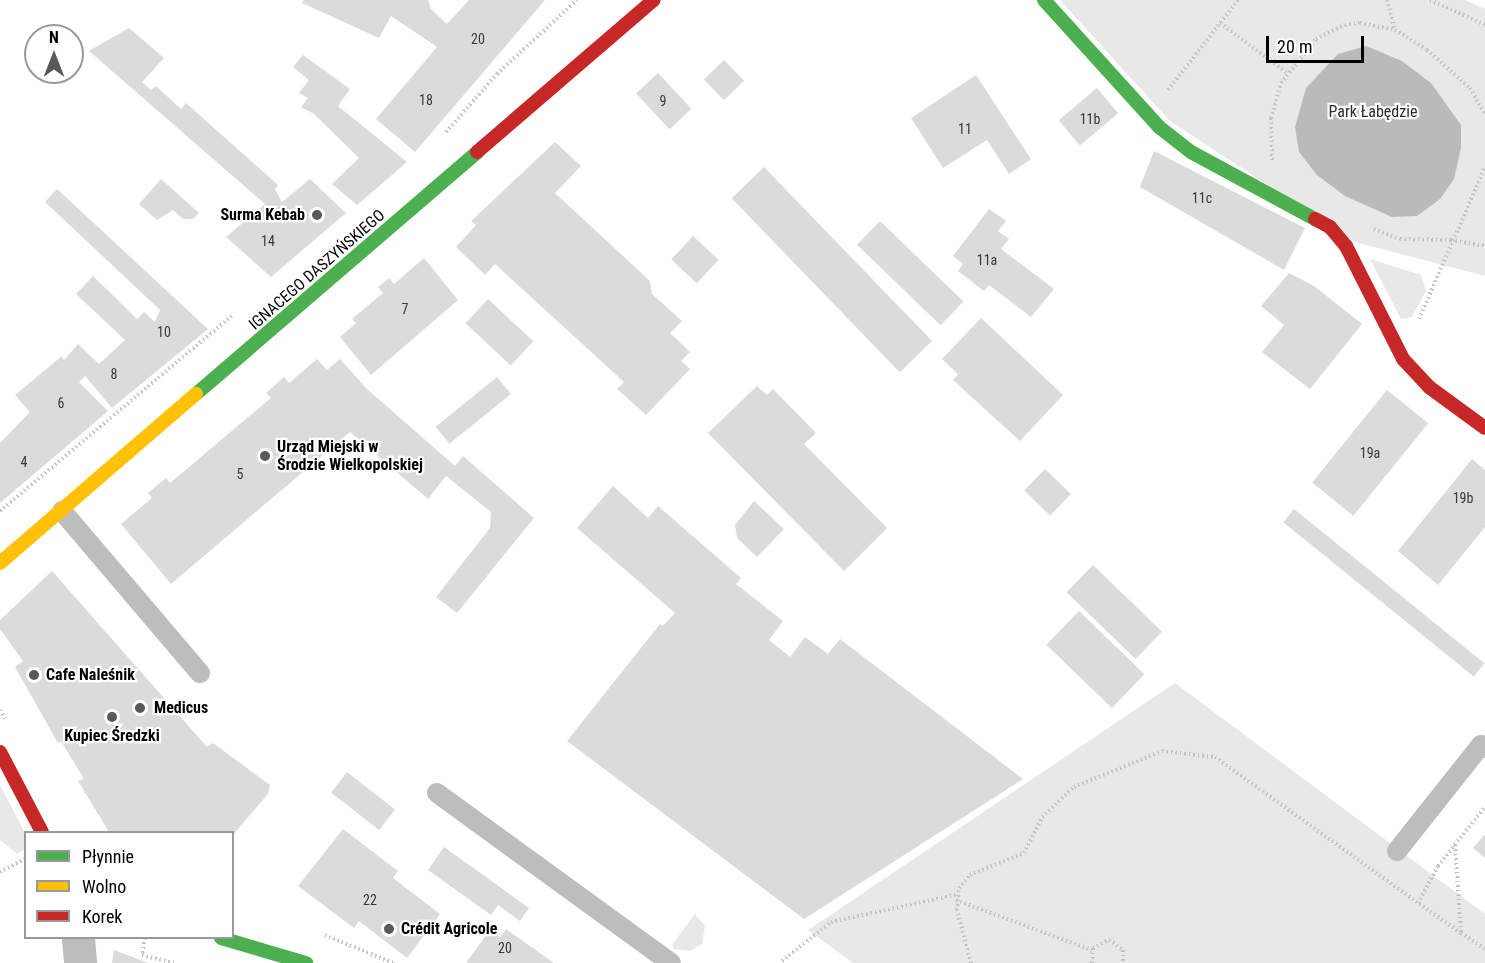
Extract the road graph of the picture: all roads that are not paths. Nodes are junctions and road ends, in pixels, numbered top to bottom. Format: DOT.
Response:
graph roads {
  1 [pos="654,0"];
  2 [pos="1044,0"];
  3 [pos="1485,428"];
  4 [pos="62,511"];
  5 [pos="0,562"];
  6 [pos="200,673"];
  7 [pos="1485,748"];
  8 [pos="0,752"];
  9 [pos="437,793"];
  10 [pos="41,831"];
  11 [pos="1397,851"];
  12 [pos="78,939"];
  13 [pos="224,939"];
  14 [pos="80,963"];
  15 [pos="306,963"];
  16 [pos="671,963"];
  1 -- 4 [label="street, IGNACEGO DASZYŃSKIEGO"];
  2 -- 3 [label="street"];
  4 -- 5 [label="street, IGNACEGO DASZYŃSKIEGO"];
  4 -- 6 [label="lane"];
  7 -- 11 [label="lane"];
  8 -- 10 [label="street"];
  9 -- 16 [label="lane"];
  12 -- 14 [label="street"];
  13 -- 15 [label="street"];
}
